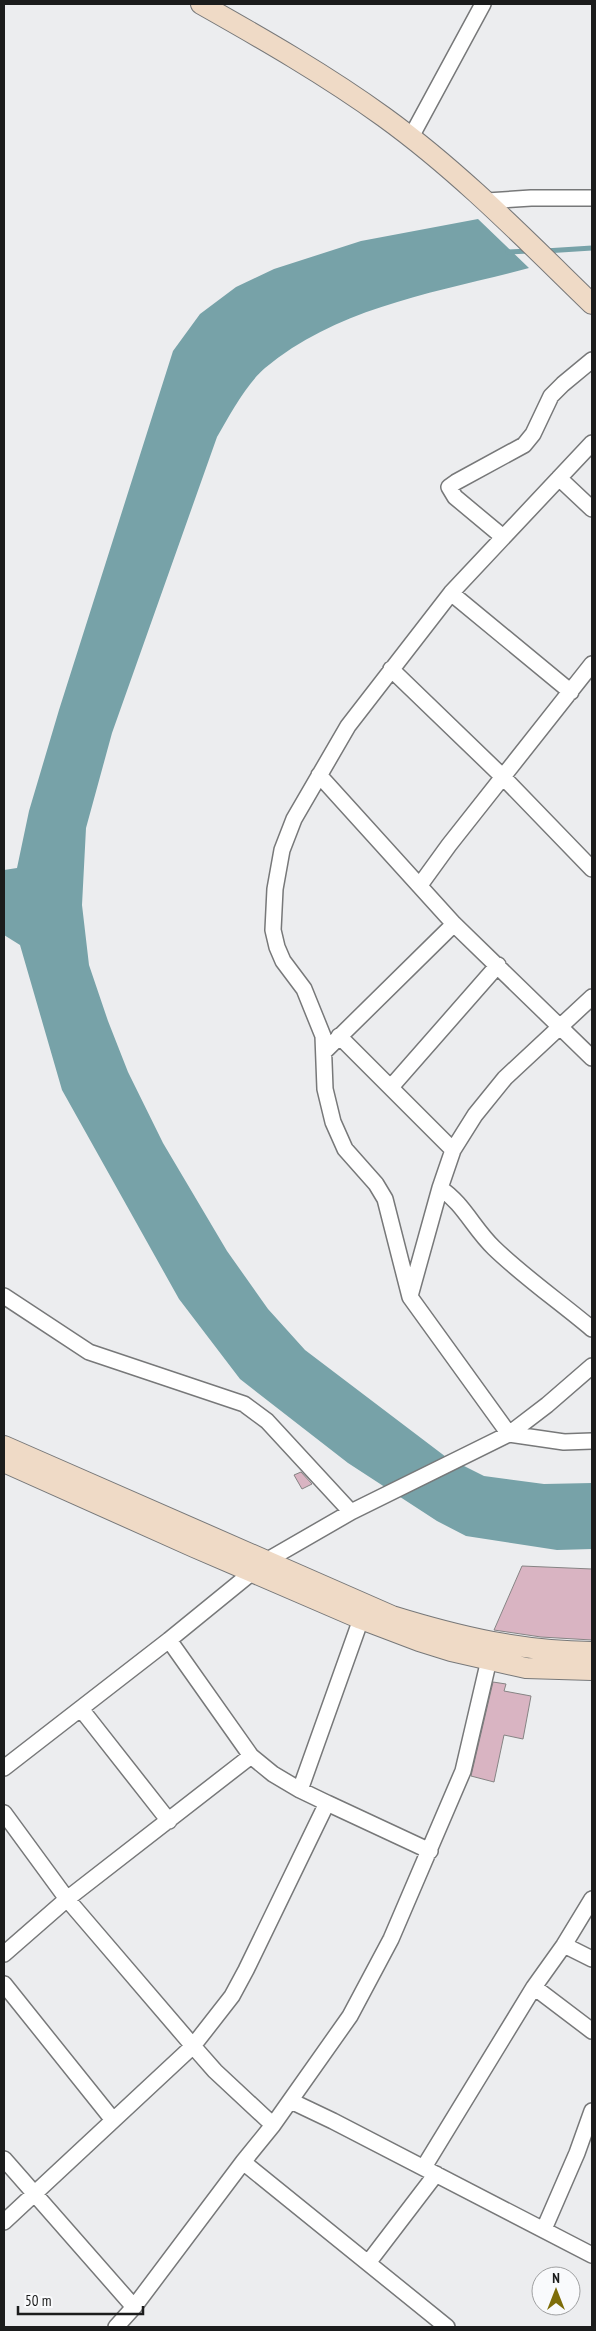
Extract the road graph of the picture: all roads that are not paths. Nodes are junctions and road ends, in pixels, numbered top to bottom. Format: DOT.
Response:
graph roads {
  1 [pos="201,4"];
  2 [pos="483,4"];
  3 [pos="411,138"];
  4 [pos="592,198"];
  5 [pos="491,206"];
  6 [pos="592,304"];
  7 [pos="592,360"];
  8 [pos="592,443"];
  9 [pos="559,478"];
  10 [pos="592,509"];
  11 [pos="503,537"];
  12 [pos="451,593"];
  13 [pos="592,664"];
  14 [pos="391,668"];
  15 [pos="571,692"];
  16 [pos="319,775"];
  17 [pos="504,778"];
  18 [pos="592,869"];
  19 [pos="420,885"];
  20 [pos="454,924"];
  21 [pos="498,965"];
  22 [pos="592,997"];
  23 [pos="561,1026"];
  24 [pos="339,1036"];
  25 [pos="325,1051"];
  26 [pos="592,1058"];
  27 [pos="391,1087"];
  28 [pos="453,1150"];
  29 [pos="440,1188"];
  30 [pos="4,1296"];
  31 [pos="410,1297"];
  32 [pos="592,1329"];
  33 [pos="592,1366"];
  34 [pos="509,1434"];
  35 [pos="592,1441"];
  36 [pos="4,1446"];
  37 [pos="4,1462"];
  38 [pos="351,1512"];
  39 [pos="259,1566"];
  40 [pos="361,1619"];
  41 [pos="169,1640"];
  42 [pos="491,1651"];
  43 [pos="592,1652"];
  44 [pos="592,1670"];
  45 [pos="81,1709"];
  46 [pos="251,1756"];
  47 [pos="4,1768"];
  48 [pos="300,1790"];
  49 [pos="327,1803"];
  50 [pos="4,1813"];
  51 [pos="169,1821"];
  52 [pos="430,1851"];
  53 [pos="67,1899"];
  54 [pos="592,1899"];
  55 [pos="564,1945"];
  56 [pos="4,1954"];
  57 [pos="592,1960"];
  58 [pos="4,1984"];
  59 [pos="534,1987"];
  60 [pos="592,2031"];
  61 [pos="193,2046"];
  62 [pos="291,2101"];
  63 [pos="592,2111"];
  64 [pos="114,2120"];
  65 [pos="274,2125"];
  66 [pos="4,2159"];
  67 [pos="243,2162"];
  68 [pos="430,2170"];
  69 [pos="36,2193"];
  70 [pos="4,2222"];
  71 [pos="544,2229"];
  72 [pos="592,2255"];
  73 [pos="368,2263"];
  74 [pos="134,2307"];
  75 [pos="116,2327"];
  76 [pos="447,2327"];
  1 -- 3 [label="main road"];
  2 -- 3 [label="street"];
  3 -- 5 [label="main road"];
  4 -- 5 [label="street"];
  5 -- 6 [label="main road"];
  7 -- 11 [label="street"];
  8 -- 9 [label="street"];
  9 -- 10 [label="street"];
  9 -- 11 [label="street"];
  11 -- 12 [label="street"];
  12 -- 14 [label="street"];
  12 -- 15 [label="street"];
  13 -- 15 [label="street"];
  14 -- 16 [label="street"];
  14 -- 17 [label="street"];
  15 -- 17 [label="street"];
  16 -- 19 [label="street"];
  16 -- 25 [label="street"];
  17 -- 18 [label="street"];
  17 -- 19 [label="street"];
  19 -- 20 [label="street"];
  20 -- 21 [label="street"];
  20 -- 24 [label="street"];
  21 -- 23 [label="street"];
  21 -- 27 [label="street"];
  22 -- 23 [label="street"];
  23 -- 26 [label="street"];
  23 -- 28 [label="street"];
  24 -- 25 [label="street"];
  24 -- 27 [label="street"];
  25 -- 31 [label="street"];
  27 -- 28 [label="street"];
  28 -- 29 [label="street"];
  29 -- 31 [label="street"];
  29 -- 32 [label="street"];
  30 -- 38 [label="street"];
  31 -- 34 [label="street"];
  33 -- 34 [label="street"];
  34 -- 35 [label="street"];
  34 -- 38 [label="street"];
  36 -- 39 [label="main road"];
  37 -- 39 [label="main road"];
  38 -- 39 [label="street"];
  39 -- 40 [label="main road"];
  39 -- 41 [label="street"];
  39 -- 42 [label="main road"];
  40 -- 42 [label="main road"];
  40 -- 48 [label="street"];
  41 -- 45 [label="street"];
  41 -- 46 [label="street"];
  42 -- 43 [label="main road"];
  42 -- 44 [label="main road"];
  42 -- 52 [label="street"];
  45 -- 47 [label="street"];
  45 -- 51 [label="street"];
  46 -- 48 [label="street"];
  46 -- 51 [label="street"];
  48 -- 49 [label="street"];
  49 -- 52 [label="street"];
  49 -- 61 [label="street"];
  50 -- 53 [label="street"];
  51 -- 53 [label="street"];
  52 -- 62 [label="street"];
  53 -- 56 [label="street"];
  53 -- 61 [label="street"];
  54 -- 55 [label="street"];
  55 -- 57 [label="street"];
  55 -- 59 [label="street"];
  58 -- 64 [label="street"];
  59 -- 60 [label="street"];
  59 -- 68 [label="street"];
  61 -- 64 [label="street"];
  61 -- 65 [label="street"];
  62 -- 65 [label="street"];
  62 -- 68 [label="street"];
  63 -- 71 [label="street"];
  64 -- 69 [label="street"];
  65 -- 67 [label="street"];
  66 -- 69 [label="street"];
  67 -- 73 [label="street"];
  67 -- 74 [label="street"];
  68 -- 71 [label="street"];
  68 -- 73 [label="street"];
  69 -- 70 [label="street"];
  69 -- 74 [label="street"];
  71 -- 72 [label="street"];
  73 -- 76 [label="street"];
  74 -- 75 [label="street"];
}
